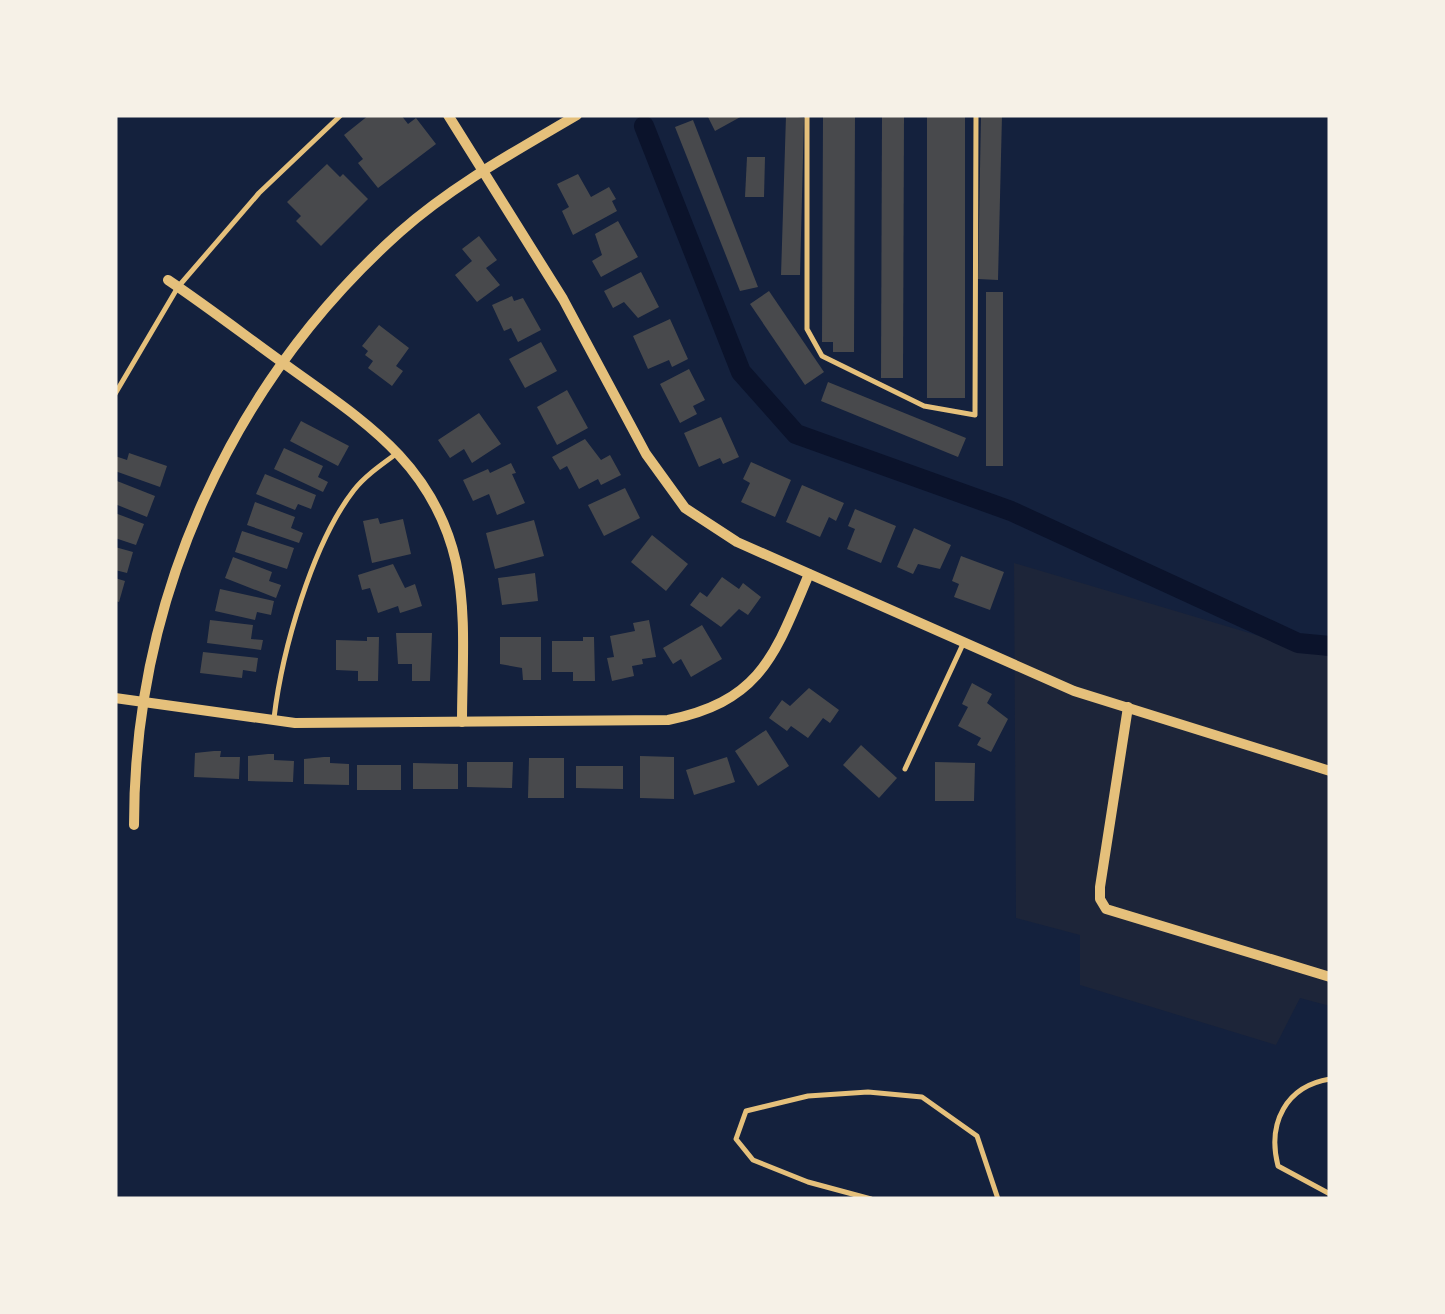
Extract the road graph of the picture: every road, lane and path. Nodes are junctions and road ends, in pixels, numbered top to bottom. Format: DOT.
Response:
graph roads {
  1 [pos="340,115"];
  2 [pos="448,115"];
  3 [pos="577,115"];
  4 [pos="807,115"];
  5 [pos="976,115"];
  6 [pos="484,170"];
  7 [pos="173,283"];
  8 [pos="282,363"];
  9 [pos="115,394"];
  10 [pos="398,452"];
  11 [pos="809,574"];
  12 [pos="964,641"];
  13 [pos="115,698"];
  14 [pos="143,702"];
  15 [pos="1128,706"];
  16 [pos="274,721"];
  17 [pos="462,722"];
  18 [pos="905,770"];
  19 [pos="1330,771"];
  20 [pos="134,824"];
  21 [pos="1330,977"];
  22 [pos="1330,1079"];
  23 [pos="1330,1194"];
  24 [pos="871,1199"];
  25 [pos="998,1199"];
  1 -- 7 [label="lane"];
  2 -- 6 [label="street"];
  3 -- 6 [label="street"];
  4 -- 5 [label="lane"];
  6 -- 8 [label="street"];
  6 -- 11 [label="street"];
  7 -- 8 [label="street"];
  7 -- 9 [label="lane"];
  8 -- 10 [label="street"];
  8 -- 14 [label="street"];
  10 -- 16 [label="lane"];
  10 -- 17 [label="street"];
  11 -- 12 [label="street"];
  11 -- 17 [label="street"];
  12 -- 15 [label="street"];
  12 -- 18 [label="lane"];
  13 -- 14 [label="street"];
  14 -- 16 [label="street"];
  14 -- 20 [label="street"];
  15 -- 19 [label="street"];
  15 -- 21 [label="street"];
  16 -- 17 [label="street"];
  22 -- 23 [label="lane"];
  24 -- 25 [label="lane"];
}
